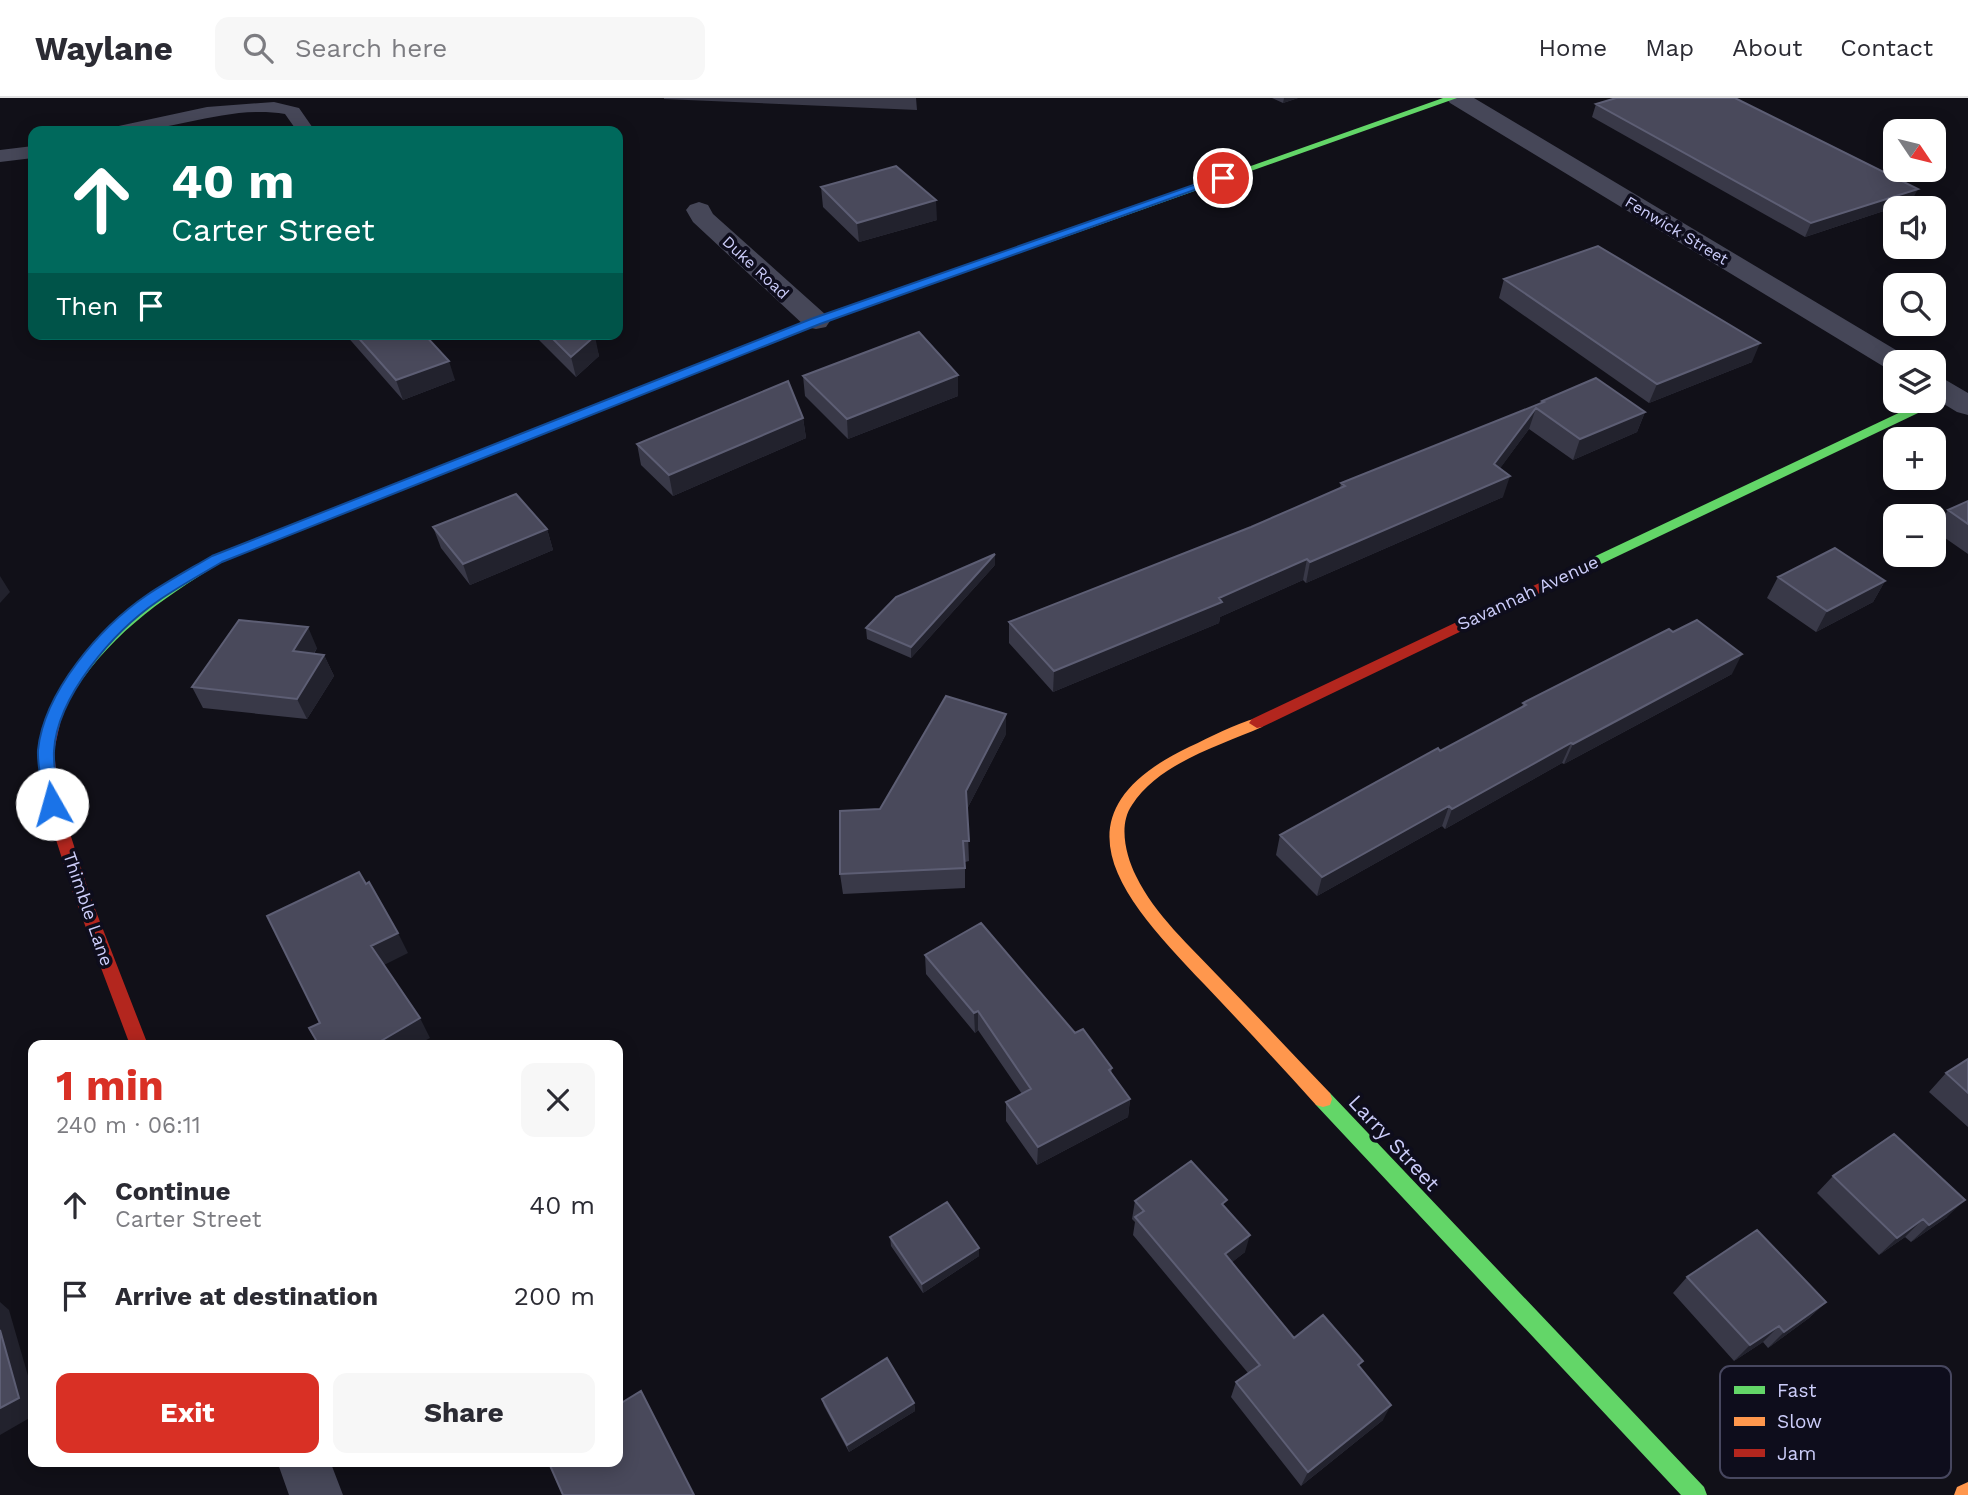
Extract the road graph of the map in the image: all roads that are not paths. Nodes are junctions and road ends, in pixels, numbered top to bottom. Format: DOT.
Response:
graph roads {
  1 [pos="1452,98"];
  2 [pos="1458,98"];
  3 [pos="143,126"];
  4 [pos="303,126"];
  5 [pos="28,153"];
  6 [pos="0,156"];
  7 [pos="699,210"];
  8 [pos="816,321"];
  9 [pos="1883,354"];
  10 [pos="1909,413"];
  11 [pos="1130,796"];
  12 [pos="137,1040"];
  13 [pos="305,1467"];
  14 [pos="316,1495"];
  15 [pos="1696,1495"];
  1 -- 8 [label="street, Thimble Lane"];
  2 -- 9 [label="street, Fenwick Street"];
  3 -- 4 [label="lane"];
  5 -- 6 [label="lane"];
  7 -- 8 [label="street, Duke Road"];
  8 -- 12 [label="street, Thimble Lane"];
  10 -- 11 [label="street, Savannah Avenue"];
  11 -- 15 [label="street, Larry Street"];
  13 -- 14 [label="street"];
}
